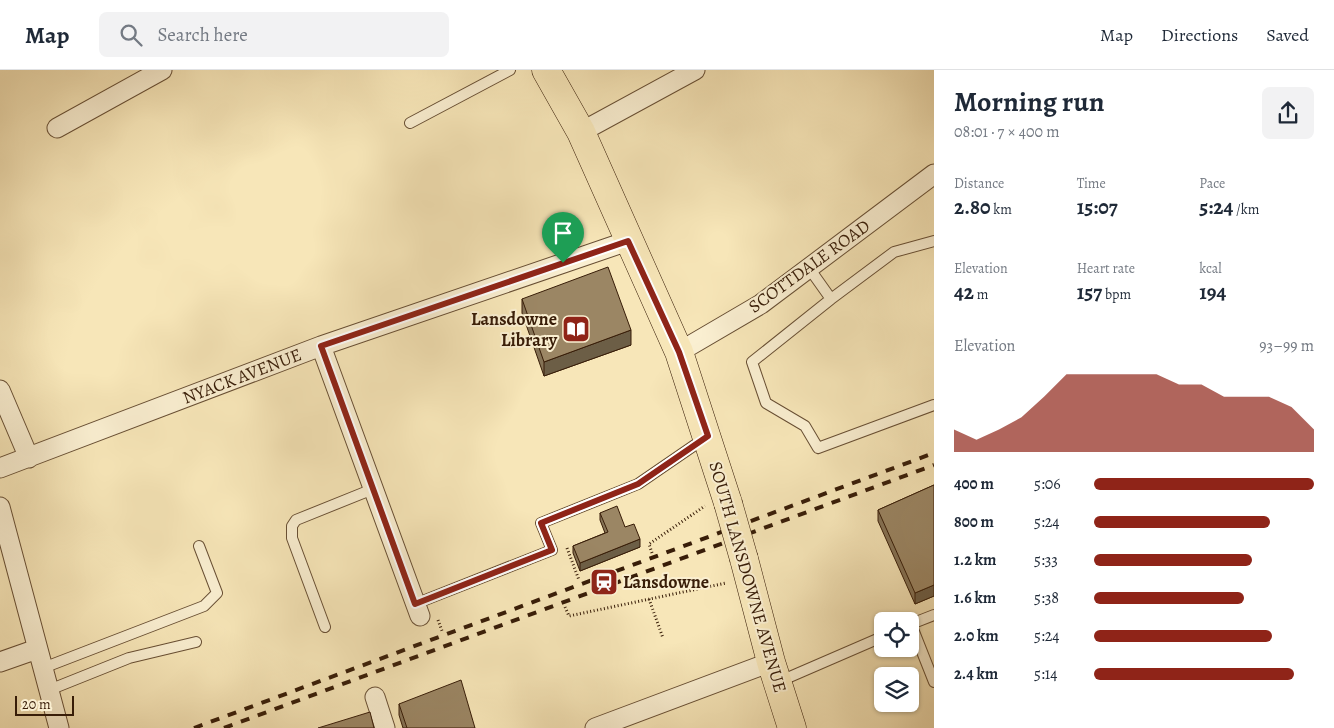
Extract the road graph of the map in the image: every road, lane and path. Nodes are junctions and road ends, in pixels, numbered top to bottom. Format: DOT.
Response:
graph roads {
  1 [pos="162,70"];
  2 [pos="510,70"];
  3 [pos="546,70"];
  4 [pos="695,70"];
  5 [pos="410,123"];
  6 [pos="57,128"];
  7 [pos="581,132"];
  8 [pos="934,174"];
  9 [pos="628,241"];
  10 [pos="934,241"];
  11 [pos="808,268"];
  12 [pos="831,299"];
  13 [pos="321,346"];
  14 [pos="679,352"];
  15 [pos="0,390"];
  16 [pos="934,405"];
  17 [pos="708,436"];
  18 [pos="29,458"];
  19 [pos="0,468"];
  20 [pos="373,489"];
  21 [pos="728,500"];
  22 [pos="0,507"];
  23 [pos="199,546"];
  24 [pos="652,553"];
  25 [pos="747,568"];
  26 [pos="649,599"];
  27 [pos="565,607"];
  28 [pos="418,610"];
  29 [pos="934,615"];
  30 [pos="919,621"];
  31 [pos="325,627"];
  32 [pos="663,638"];
  33 [pos="874,640"];
  34 [pos="196,642"];
  35 [pos="919,646"];
  36 [pos="37,649"];
  37 [pos="0,662"];
  38 [pos="43,668"];
  39 [pos="774,672"];
  40 [pos="934,682"];
  41 [pos="49,690"];
  42 [pos="375,697"];
  43 [pos="59,728"];
  44 [pos="385,728"];
  45 [pos="595,728"];
  46 [pos="792,728"];
  1 -- 6 [label="street"];
  2 -- 5 [label="lane"];
  3 -- 7 [label="main road, SOUTH LANSDOWNE AVENUE"];
  4 -- 7 [label="street"];
  7 -- 9 [label="main road, SOUTH LANSDOWNE AVENUE"];
  8 -- 11 [label="street, SCOTTDALE ROAD"];
  9 -- 13 [label="street, NYACK AVENUE"];
  9 -- 14 [label="main road, SOUTH LANSDOWNE AVENUE"];
  10 -- 12 [label="lane"];
  11 -- 12 [label="lane"];
  11 -- 14 [label="street, SCOTTDALE ROAD"];
  12 -- 16 [label="lane"];
  13 -- 18 [label="street, NYACK AVENUE"];
  13 -- 20 [label="street"];
  14 -- 17 [label="main road, SOUTH LANSDOWNE AVENUE"];
  15 -- 18 [label="street"];
  17 -- 21 [label="main road, SOUTH LANSDOWNE AVENUE"];
  17 -- 28 [label="lane"];
  18 -- 19 [label="street, NYACK AVENUE"];
  20 -- 28 [label="street"];
  20 -- 31 [label="lane"];
  21 -- 24 [label="path"];
  21 -- 25 [label="main road, SOUTH LANSDOWNE AVENUE, bridge"];
  22 -- 36 [label="street"];
  23 -- 38 [label="lane"];
  25 -- 26 [label="path"];
  25 -- 39 [label="main road, SOUTH LANSDOWNE AVENUE"];
  26 -- 27 [label="path"];
  26 -- 32 [label="path"];
  29 -- 30 [label="lane"];
  33 -- 39 [label="lane"];
  34 -- 41 [label="lane"];
  35 -- 40 [label="lane"];
  36 -- 37 [label="street"];
  36 -- 38 [label="street"];
  38 -- 41 [label="street"];
  39 -- 45 [label="street"];
  39 -- 46 [label="main road, SOUTH LANSDOWNE AVENUE"];
  41 -- 43 [label="street"];
  42 -- 44 [label="street"];
}
